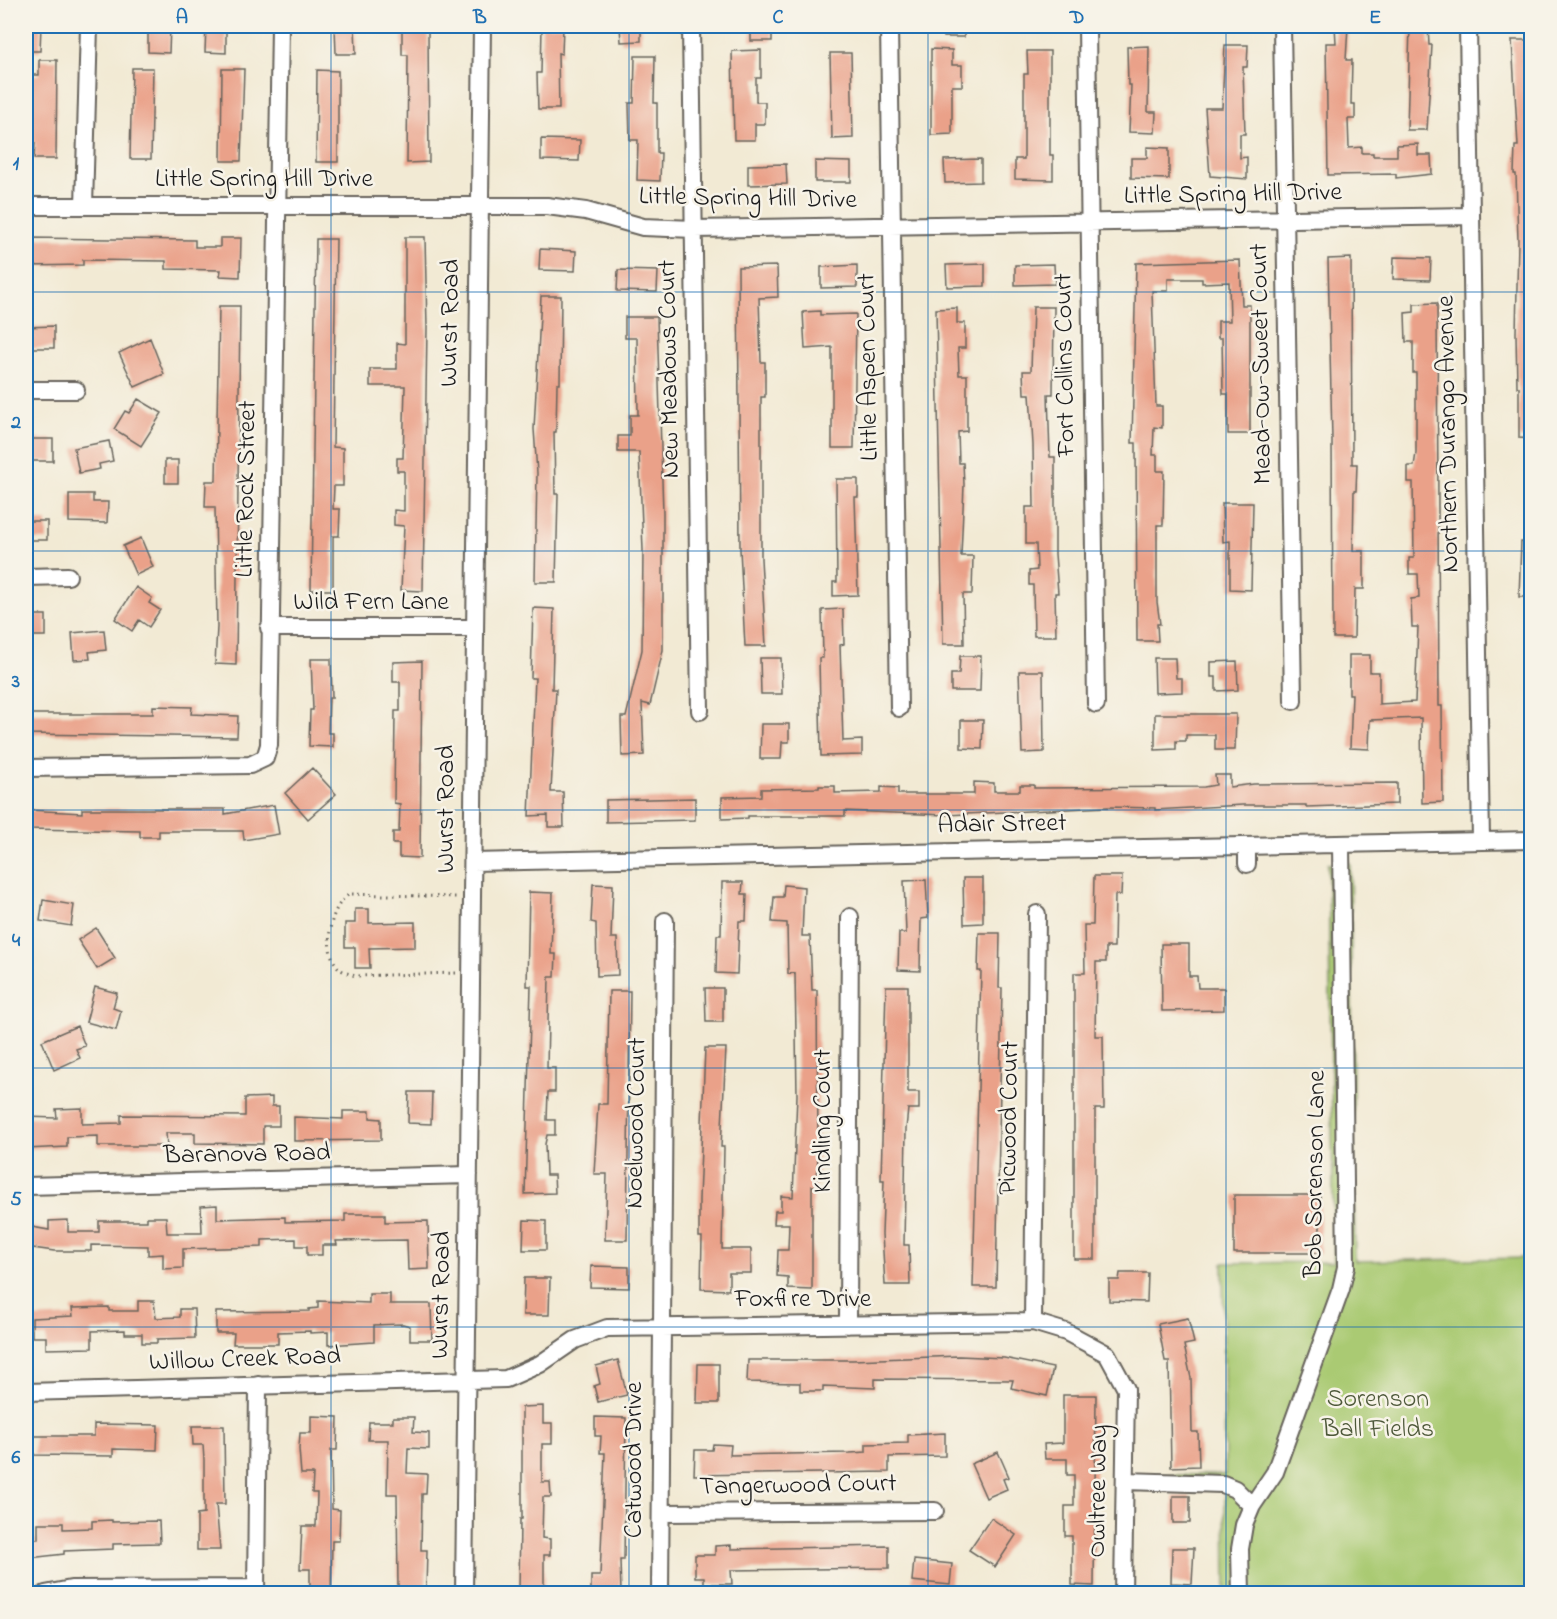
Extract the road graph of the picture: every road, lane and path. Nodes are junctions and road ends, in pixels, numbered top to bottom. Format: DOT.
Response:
graph roads {
  1 [pos="89,26"];
  2 [pos="280,26"];
  3 [pos="482,26"];
  4 [pos="691,26"];
  5 [pos="890,26"];
  6 [pos="1087,26"];
  7 [pos="1282,26"];
  8 [pos="1468,26"];
  9 [pos="278,204"];
  10 [pos="26,206"];
  11 [pos="84,206"];
  12 [pos="478,206"];
  13 [pos="1471,216"];
  14 [pos="1285,219"];
  15 [pos="1090,222"];
  16 [pos="892,226"];
  17 [pos="694,229"];
  18 [pos="26,390"];
  19 [pos="76,390"];
  20 [pos="69,576"];
  21 [pos="26,577"];
  22 [pos="269,628"];
  23 [pos="473,628"];
  24 [pos="1293,701"];
  25 [pos="1096,704"];
  26 [pos="899,708"];
  27 [pos="700,711"];
  28 [pos="26,768"];
  29 [pos="1532,840"];
  30 [pos="1481,841"];
  31 [pos="1341,844"];
  32 [pos="1247,846"];
  33 [pos="473,862"];
  34 [pos="1247,864"];
  35 [pos="472,899"];
  36 [pos="1037,914"];
  37 [pos="850,917"];
  38 [pos="665,921"];
  39 [pos="472,972"];
  40 [pos="469,1175"];
  41 [pos="26,1186"];
  42 [pos="1033,1322"];
  43 [pos="848,1325"];
  44 [pos="660,1326"];
  45 [pos="466,1378"];
  46 [pos="258,1385"];
  47 [pos="1126,1389"];
  48 [pos="26,1392"];
  49 [pos="1125,1481"];
  50 [pos="1252,1506"];
  51 [pos="934,1510"];
  52 [pos="661,1513"];
  53 [pos="256,1591"];
  54 [pos="45,1593"];
  55 [pos="464,1593"];
  56 [pos="660,1593"];
  57 [pos="1123,1593"];
  58 [pos="1241,1593"];
  1 -- 11 [label="street"];
  2 -- 9 [label="street, Little Rock Street"];
  3 -- 12 [label="street, Wurst Road"];
  4 -- 17 [label="street, New Meadows Court"];
  5 -- 16 [label="street, Little Aspen Court"];
  6 -- 15 [label="street, Fort Collins Court"];
  7 -- 14 [label="street, Mead-Ow-Sweet Court"];
  8 -- 13 [label="street, Northern Durango Avenue"];
  9 -- 11 [label="street, Little Spring Hill Drive"];
  9 -- 12 [label="street, Little Spring Hill Drive"];
  9 -- 22 [label="street, Little Rock Street"];
  10 -- 11 [label="street, Little Spring Hill Drive"];
  12 -- 17 [label="street, Little Spring Hill Drive"];
  12 -- 23 [label="street, Wurst Road"];
  13 -- 14 [label="street, Little Spring Hill Drive"];
  13 -- 30 [label="street, Northern Durango Avenue"];
  14 -- 15 [label="street, Little Spring Hill Drive"];
  14 -- 24 [label="street, Mead-Ow-Sweet Court"];
  15 -- 16 [label="street, Little Spring Hill Drive"];
  15 -- 25 [label="street, Fort Collins Court"];
  16 -- 17 [label="street, Little Spring Hill Drive"];
  16 -- 26 [label="street, Little Aspen Court"];
  17 -- 27 [label="street, New Meadows Court"];
  18 -- 19 [label="street"];
  20 -- 21 [label="street"];
  22 -- 23 [label="street, Wild Fern Lane"];
  22 -- 28 [label="street, Little Rock Street"];
  23 -- 33 [label="street, Wurst Road"];
  29 -- 30 [label="street, Adair Street"];
  30 -- 31 [label="street, Adair Street"];
  31 -- 32 [label="street, Adair Street"];
  31 -- 50 [label="street, Bob Sorenson Lane"];
  32 -- 33 [label="street, Adair Street"];
  32 -- 34 [label="street"];
  33 -- 35 [label="street, Wurst Road"];
  35 -- 39 [label="street, Wurst Road"];
  35 -- 39 [label="path"];
  36 -- 42 [label="street, Picwood Court"];
  37 -- 43 [label="street, Kindling Court"];
  38 -- 44 [label="street, Noelwood Court"];
  39 -- 40 [label="street, Wurst Road"];
  40 -- 41 [label="street, Baranova Road"];
  40 -- 45 [label="street, Wurst Road"];
  42 -- 43 [label="street, Foxfire Drive"];
  42 -- 47 [label="street, Foxfire Drive"];
  43 -- 44 [label="street, Foxfire Drive"];
  44 -- 45 [label="street, Foxfire Drive"];
  44 -- 52 [label="street, Catwood Drive"];
  45 -- 46 [label="street, Willow Creek Road"];
  45 -- 55 [label="street, Wurst Road"];
  46 -- 48 [label="street, Willow Creek Road"];
  46 -- 53 [label="street"];
  47 -- 49 [label="street, Owltree Way"];
  49 -- 50 [label="street"];
  49 -- 57 [label="street, Owltree Way"];
  50 -- 58 [label="street, Bob Sorenson Lane"];
  51 -- 52 [label="street, Tangerwood Court"];
  52 -- 56 [label="street, Catwood Drive"];
  53 -- 54 [label="street"];
}
